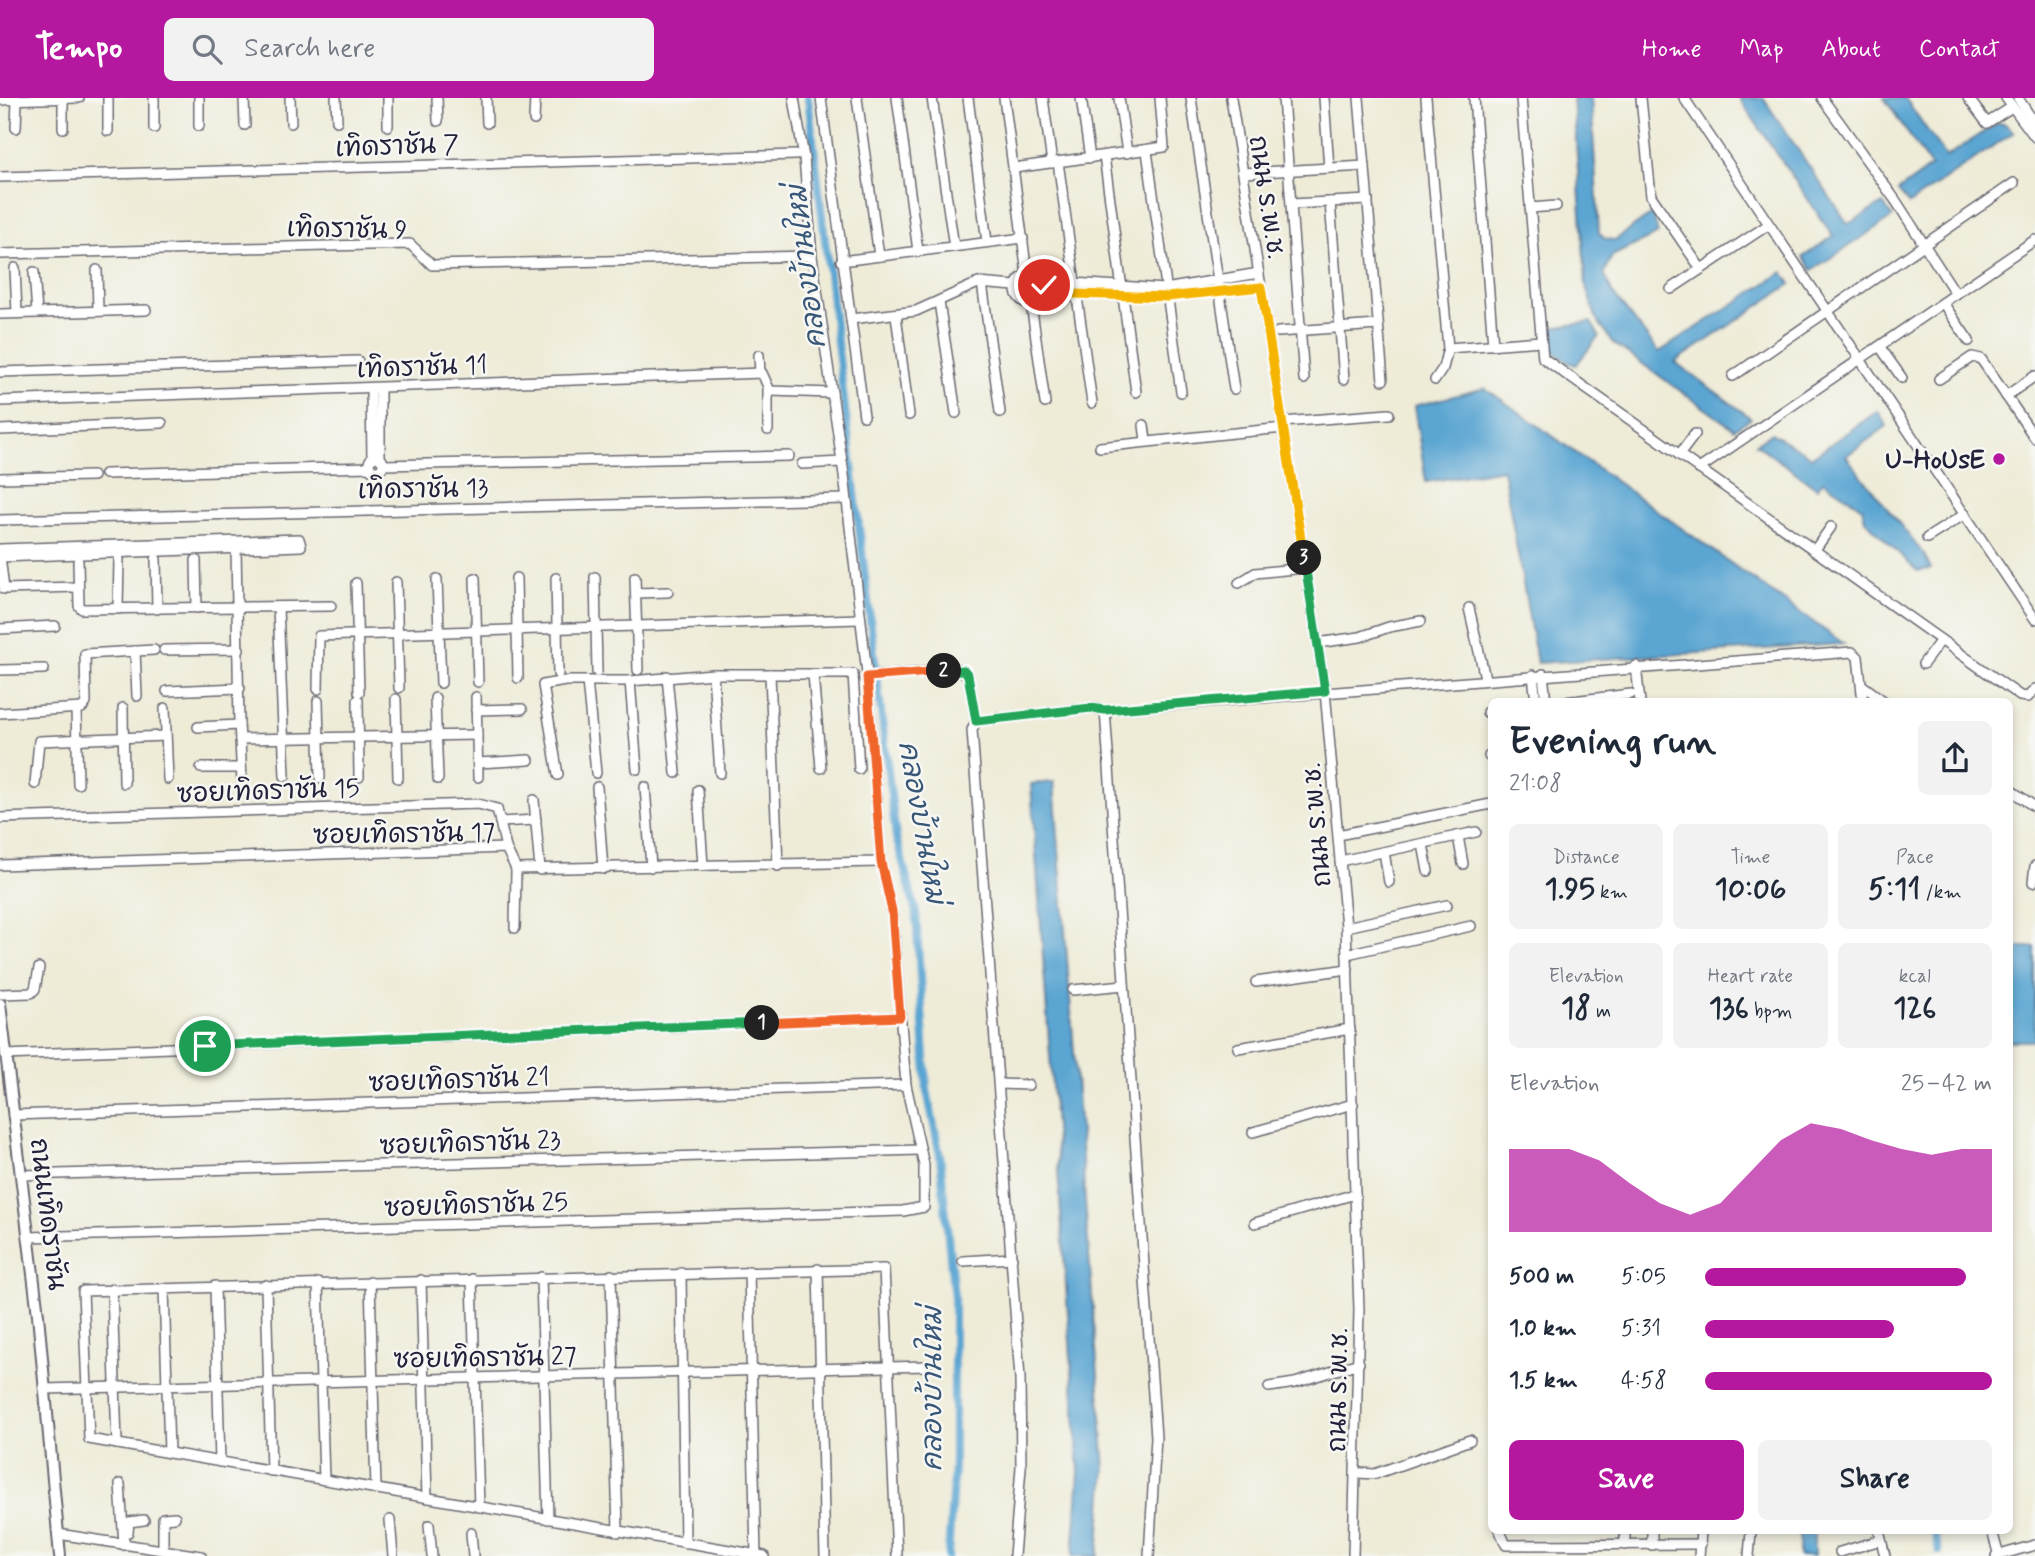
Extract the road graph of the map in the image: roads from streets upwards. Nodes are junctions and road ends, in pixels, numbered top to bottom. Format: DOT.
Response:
graph roads {
  1 [pos="63,98"];
  2 [pos="79,98"];
  3 [pos="108,98"];
  4 [pos="154,98"];
  5 [pos="199,98"];
  6 [pos="244,98"];
  7 [pos="290,98"];
  8 [pos="336,98"];
  9 [pos="388,98"];
  10 [pos="437,98"];
  11 [pos="486,98"];
  12 [pos="535,98"];
  13 [pos="794,98"];
  14 [pos="821,98"];
  15 [pos="857,98"];
  16 [pos="897,98"];
  17 [pos="932,98"];
  18 [pos="968,98"];
  19 [pos="1004,98"];
  20 [pos="1043,98"];
  21 [pos="1081,98"];
  22 [pos="1119,98"];
  23 [pos="1160,98"];
  24 [pos="1191,98"];
  25 [pos="1231,98"];
  26 [pos="1283,98"];
  27 [pos="1324,98"];
  28 [pos="1359,98"];
  29 [pos="1426,98"];
  30 [pos="1474,98"];
  31 [pos="1521,98"];
  32 [pos="1642,98"];
  33 [pos="1684,98"];
  34 [pos="1822,98"];
  35 [pos="1968,98"];
  36 [pos="2006,98"];
  37 [pos="2018,98"];
  38 [pos="0,100"];
  39 [pos="17,100"];
  40 [pos="2012,107"];
  41 [pos="534,120"];
  42 [pos="337,121"];
  43 [pos="438,121"];
  44 [pos="291,123"];
  45 [pos="487,123"];
  46 [pos="245,125"];
  47 [pos="199,126"];
  48 [pos="388,126"];
  49 [pos="2031,126"];
  50 [pos="16,128"];
  51 [pos="63,128"];
  52 [pos="155,128"];
  53 [pos="108,131"];
  54 [pos="1147,151"];
  55 [pos="1127,153"];
  56 [pos="796,155"];
  57 [pos="1104,156"];
  58 [pos="1090,158"];
  59 [pos="1055,162"];
  60 [pos="1365,166"];
  61 [pos="1014,168"];
  62 [pos="1329,168"];
  63 [pos="1288,170"];
  64 [pos="1243,173"];
  65 [pos="0,177"];
  66 [pos="2014,183"];
  67 [pos="1368,200"];
  68 [pos="1330,202"];
  69 [pos="1291,204"];
  70 [pos="1556,206"];
  71 [pos="1530,208"];
  72 [pos="1768,225"];
  73 [pos="1023,238"];
  74 [pos="2035,240"];
  75 [pos="987,242"];
  76 [pos="1924,246"];
  77 [pos="954,247"];
  78 [pos="918,251"];
  79 [pos="0,254"];
  80 [pos="812,256"];
  81 [pos="879,256"];
  82 [pos="841,261"];
  83 [pos="15,268"];
  84 [pos="1701,269"];
  85 [pos="96,270"];
  86 [pos="34,272"];
  87 [pos="1259,273"];
  88 [pos="1027,274"];
  89 [pos="1042,281"];
  90 [pos="1217,281"];
  91 [pos="982,283"];
  92 [pos="1015,286"];
  93 [pos="1261,287"];
  94 [pos="1671,289"];
  95 [pos="1078,290"];
  96 [pos="1122,291"];
  97 [pos="1219,292"];
  98 [pos="1044,293"];
  99 [pos="1166,293"];
  100 [pos="1956,294"];
  101 [pos="939,302"];
  102 [pos="1031,303"];
  103 [pos="1943,303"];
  104 [pos="146,310"];
  105 [pos="98,311"];
  106 [pos="1828,312"];
  107 [pos="17,313"];
  108 [pos="37,313"];
  109 [pos="0,314"];
  110 [pos="896,315"];
  111 [pos="851,319"];
  112 [pos="1378,325"];
  113 [pos="1340,328"];
  114 [pos="1300,330"];
  115 [pos="1278,332"];
  116 [pos="1541,341"];
  117 [pos="1969,341"];
  118 [pos="1493,345"];
  119 [pos="1880,347"];
  120 [pos="1448,348"];
  121 [pos="759,355"];
  122 [pos="358,361"];
  123 [pos="1860,361"];
  124 [pos="0,372"];
  125 [pos="760,373"];
  126 [pos="1734,376"];
  127 [pos="2035,376"];
  128 [pos="1902,378"];
  129 [pos="1304,379"];
  130 [pos="1344,379"];
  131 [pos="1939,379"];
  132 [pos="1383,380"];
  133 [pos="1435,380"];
  134 [pos="376,389"];
  135 [pos="1234,389"];
  136 [pos="768,390"];
  137 [pos="1181,391"];
  138 [pos="1136,392"];
  139 [pos="832,393"];
  140 [pos="2006,396"];
  141 [pos="0,401"];
  142 [pos="1045,403"];
  143 [pos="1092,403"];
  144 [pos="1000,412"];
  145 [pos="956,413"];
  146 [pos="1389,414"];
  147 [pos="909,415"];
  148 [pos="864,416"];
  149 [pos="162,423"];
  150 [pos="1144,425"];
  151 [pos="1283,425"];
  152 [pos="0,430"];
  153 [pos="768,430"];
  154 [pos="1695,434"];
  155 [pos="2035,438"];
  156 [pos="1146,441"];
  157 [pos="1100,447"];
  158 [pos="1679,455"];
  159 [pos="789,456"];
  160 [pos="376,462"];
  161 [pos="842,462"];
  162 [pos="802,464"];
  163 [pos="1699,469"];
  164 [pos="105,474"];
  165 [pos="93,476"];
  166 [pos="0,478"];
  167 [pos="846,499"];
  168 [pos="1965,514"];
  169 [pos="0,520"];
  170 [pos="1831,527"];
  171 [pos="1927,538"];
  172 [pos="236,545"];
  173 [pos="0,549"];
  174 [pos="1814,551"];
  175 [pos="0,556"];
  176 [pos="119,559"];
  177 [pos="156,559"];
  178 [pos="196,560"];
  179 [pos="78,561"];
  180 [pos="1306,569"];
  181 [pos="595,577"];
  182 [pos="635,577"];
  183 [pos="475,578"];
  184 [pos="516,578"];
  185 [pos="556,578"];
  186 [pos="437,579"];
  187 [pos="396,582"];
  188 [pos="356,583"];
  189 [pos="1239,583"];
  190 [pos="78,587"];
  191 [pos="2,589"];
  192 [pos="668,592"];
  193 [pos="636,593"];
  194 [pos="331,606"];
  195 [pos="278,607"];
  196 [pos="197,608"];
  197 [pos="238,608"];
  198 [pos="1469,608"];
  199 [pos="118,609"];
  200 [pos="157,609"];
  201 [pos="860,619"];
  202 [pos="2035,619"];
  203 [pos="1421,621"];
  204 [pos="55,626"];
  205 [pos="637,626"];
  206 [pos="596,627"];
  207 [pos="0,629"];
  208 [pos="557,629"];
  209 [pos="518,630"];
  210 [pos="476,631"];
  211 [pos="438,632"];
  212 [pos="398,634"];
  213 [pos="357,635"];
  214 [pos="1941,640"];
  215 [pos="1317,643"];
  216 [pos="239,649"];
  217 [pos="135,651"];
  218 [pos="1923,664"];
  219 [pos="1636,666"];
  220 [pos="44,669"];
  221 [pos="0,670"];
  222 [pos="638,670"];
  223 [pos="597,672"];
  224 [pos="558,674"];
  225 [pos="713,674"];
  226 [pos="770,674"];
  227 [pos="813,674"];
  228 [pos="1538,674"];
  229 [pos="667,676"];
  230 [pos="870,677"];
  231 [pos="518,678"];
  232 [pos="1485,678"];
  233 [pos="478,681"];
  234 [pos="587,681"];
  235 [pos="630,681"];
  236 [pos="441,682"];
  237 [pos="1861,685"];
  238 [pos="240,688"];
  239 [pos="399,688"];
  240 [pos="318,689"];
  241 [pos="2035,689"];
  242 [pos="167,691"];
  243 [pos="1325,691"];
  244 [pos="1631,694"];
  245 [pos="137,696"];
  246 [pos="476,697"];
  247 [pos="435,698"];
  248 [pos="1536,698"];
  249 [pos="1545,698"];
  250 [pos="1597,698"];
  251 [pos="1640,698"];
  252 [pos="1863,698"];
  253 [pos="1879,698"];
  254 [pos="396,699"];
  255 [pos="318,701"];
  256 [pos="123,708"];
  257 [pos="165,708"];
  258 [pos="76,709"];
  259 [pos="522,709"];
  260 [pos="476,710"];
  261 [pos="1105,710"];
  262 [pos="0,713"];
  263 [pos="976,721"];
  264 [pos="239,725"];
  265 [pos="198,727"];
  266 [pos="477,735"];
  267 [pos="166,736"];
  268 [pos="359,736"];
  269 [pos="436,736"];
  270 [pos="398,737"];
  271 [pos="124,738"];
  272 [pos="282,738"];
  273 [pos="317,738"];
  274 [pos="77,739"];
  275 [pos="240,739"];
  276 [pos="529,760"];
  277 [pos="478,763"];
  278 [pos="201,768"];
  279 [pos="242,768"];
  280 [pos="821,768"];
  281 [pos="637,769"];
  282 [pos="859,769"];
  283 [pos="596,773"];
  284 [pos="676,773"];
  285 [pos="720,773"];
  286 [pos="558,775"];
  287 [pos="285,776"];
  288 [pos="359,777"];
  289 [pos="478,777"];
  290 [pos="320,778"];
  291 [pos="398,778"];
  292 [pos="168,779"];
  293 [pos="439,779"];
  294 [pos="242,782"];
  295 [pos="124,783"];
  296 [pos="35,784"];
  297 [pos="78,784"];
  298 [pos="597,787"];
  299 [pos="645,787"];
  300 [pos="698,790"];
  301 [pos="2013,792"];
  302 [pos="534,800"];
  303 [pos="1488,805"];
  304 [pos="2035,807"];
  305 [pos="0,818"];
  306 [pos="536,820"];
  307 [pos="500,822"];
  308 [pos="1476,832"];
  309 [pos="1338,835"];
  310 [pos="1458,836"];
  311 [pos="1423,844"];
  312 [pos="506,848"];
  313 [pos="1384,852"];
  314 [pos="1340,860"];
  315 [pos="881,862"];
  316 [pos="1463,864"];
  317 [pos="0,865"];
  318 [pos="704,866"];
  319 [pos="778,866"];
  320 [pos="2035,866"];
  321 [pos="651,867"];
  322 [pos="516,869"];
  323 [pos="603,869"];
  324 [pos="540,870"];
  325 [pos="1428,871"];
  326 [pos="1389,882"];
  327 [pos="2033,882"];
  328 [pos="1447,905"];
  329 [pos="1471,926"];
  330 [pos="1346,927"];
  331 [pos="515,928"];
  332 [pos="1348,954"];
  333 [pos="39,968"];
  334 [pos="1348,969"];
  335 [pos="1256,982"];
  336 [pos="1124,985"];
  337 [pos="1073,990"];
  338 [pos="0,995"];
  339 [pos="0,1004"];
  340 [pos="900,1017"];
  341 [pos="1350,1029"];
  342 [pos="1238,1048"];
  343 [pos="6,1055"];
  344 [pos="999,1084"];
  345 [pos="906,1085"];
  346 [pos="1028,1085"];
  347 [pos="1353,1104"];
  348 [pos="13,1115"];
  349 [pos="1253,1132"];
  350 [pos="920,1150"];
  351 [pos="21,1175"];
  352 [pos="1355,1194"];
  353 [pos="1255,1223"];
  354 [pos="28,1237"];
  355 [pos="1012,1258"];
  356 [pos="963,1261"];
  357 [pos="818,1269"];
  358 [pos="749,1271"];
  359 [pos="681,1273"];
  360 [pos="611,1275"];
  361 [pos="541,1277"];
  362 [pos="472,1279"];
  363 [pos="421,1280"];
  364 [pos="370,1282"];
  365 [pos="318,1283"];
  366 [pos="266,1285"];
  367 [pos="215,1286"];
  368 [pos="164,1288"];
  369 [pos="112,1289"];
  370 [pos="1359,1363"];
  371 [pos="927,1366"];
  372 [pos="889,1367"];
  373 [pos="821,1369"];
  374 [pos="752,1371"];
  375 [pos="684,1373"];
  376 [pos="614,1374"];
  377 [pos="544,1376"];
  378 [pos="475,1378"];
  379 [pos="424,1379"];
  380 [pos="372,1381"];
  381 [pos="321,1382"];
  382 [pos="269,1383"];
  383 [pos="218,1385"];
  384 [pos="167,1386"];
  385 [pos="115,1387"];
  386 [pos="1269,1387"];
  387 [pos="86,1388"];
  388 [pos="44,1389"];
  389 [pos="1470,1440"];
  390 [pos="117,1444"];
  391 [pos="169,1453"];
  392 [pos="220,1462"];
  393 [pos="271,1471"];
  394 [pos="1357,1473"];
  395 [pos="324,1480"];
  396 [pos="120,1484"];
  397 [pos="376,1489"];
  398 [pos="428,1498"];
  399 [pos="479,1507"];
  400 [pos="175,1517"];
  401 [pos="548,1519"];
  402 [pos="145,1520"];
  403 [pos="390,1520"];
  404 [pos="429,1525"];
  405 [pos="618,1532"];
  406 [pos="471,1533"];
  407 [pos="58,1534"];
  408 [pos="1501,1534"];
  409 [pos="1625,1534"];
  410 [pos="1652,1534"];
  411 [pos="1701,1534"];
  412 [pos="1751,1534"];
  413 [pos="1993,1534"];
  414 [pos="1880,1536"];
  415 [pos="685,1544"];
  416 [pos="1700,1544"];
  417 [pos="126,1545"];
  418 [pos="1625,1545"];
  419 [pos="1652,1545"];
  420 [pos="2035,1545"];
  421 [pos="163,1550"];
  422 [pos="1840,1552"];
  423 [pos="760,1555"];
  424 [pos="60,1556"];
  425 [pos="201,1556"];
  426 [pos="393,1556"];
  427 [pos="432,1556"];
  428 [pos="473,1556"];
  429 [pos="825,1556"];
  430 [pos="897,1556"];
  431 [pos="1014,1556"];
  432 [pos="1149,1556"];
  433 [pos="1353,1556"];
  434 [pos="1699,1556"];
  435 [pos="1749,1556"];
  436 [pos="1885,1556"];
  437 [pos="1998,1556"];
  1 -- 2 [label="street"];
  1 -- 39 [label="street"];
  1 -- 51 [label="street"];
  3 -- 53 [label="street"];
  4 -- 52 [label="street"];
  5 -- 47 [label="street"];
  6 -- 46 [label="street"];
  7 -- 44 [label="street"];
  8 -- 42 [label="street"];
  9 -- 48 [label="street"];
  10 -- 43 [label="street"];
  11 -- 45 [label="street"];
  12 -- 41 [label="street"];
  13 -- 80 [label="street"];
  14 -- 82 [label="street"];
  15 -- 81 [label="street"];
  16 -- 78 [label="street"];
  17 -- 77 [label="street"];
  18 -- 75 [label="street"];
  19 -- 61 [label="street"];
  20 -- 59 [label="street"];
  21 -- 58 [label="street"];
  22 -- 55 [label="street"];
  23 -- 54 [label="street"];
  24 -- 90 [label="street"];
  25 -- 64 [label="street, ถนน ร.พ.ช."];
  26 -- 63 [label="street"];
  27 -- 62 [label="street"];
  28 -- 60 [label="street"];
  29 -- 120 [label="street"];
  30 -- 118 [label="street"];
  31 -- 71 [label="street"];
  32 -- 84 [label="street"];
  33 -- 72 [label="street"];
  34 -- 76 [label="street"];
  35 -- 40 [label="street"];
  36 -- 40 [label="street"];
  37 -- 49 [label="street"];
  38 -- 39 [label="street"];
  39 -- 50 [label="street"];
  40 -- 49 [label="street"];
  54 -- 55 [label="street"];
  54 -- 99 [label="street"];
  55 -- 57 [label="street"];
  56 -- 65 [label="street, เทิดราชัน 7"];
  57 -- 58 [label="street"];
  57 -- 96 [label="street"];
  58 -- 59 [label="street"];
  59 -- 61 [label="street"];
  59 -- 95 [label="street"];
  60 -- 62 [label="street"];
  60 -- 67 [label="street"];
  61 -- 73 [label="street"];
  62 -- 63 [label="street"];
  63 -- 64 [label="street"];
  63 -- 69 [label="street"];
  64 -- 87 [label="street, ถนน ร.พ.ช."];
  66 -- 76 [label="street"];
  67 -- 68 [label="street"];
  67 -- 112 [label="street"];
  68 -- 69 [label="street"];
  68 -- 113 [label="street"];
  69 -- 114 [label="street"];
  70 -- 71 [label="street"];
  71 -- 116 [label="street"];
  72 -- 84 [label="street"];
  72 -- 106 [label="street"];
  73 -- 75 [label="street"];
  73 -- 88 [label="street"];
  74 -- 100 [label="street"];
  75 -- 77 [label="street"];
  76 -- 100 [label="street"];
  76 -- 106 [label="street"];
  77 -- 78 [label="street"];
  78 -- 81 [label="street"];
  79 -- 80 [label="street, เทิดราชัน 9"];
  80 -- 139 [label="street"];
  81 -- 82 [label="street"];
  82 -- 111 [label="street"];
  83 -- 107 [label="street"];
  84 -- 94 [label="street"];
  85 -- 105 [label="street"];
  86 -- 108 [label="street"];
  87 -- 90 [label="street"];
  87 -- 93 [label="street, ถนน ร.พ.ช."];
  88 -- 89 [label="street"];
  88 -- 92 [label="street"];
  89 -- 95 [label="street"];
  89 -- 98 [label="street"];
  90 -- 97 [label="street"];
  90 -- 99 [label="street"];
  91 -- 92 [label="street"];
  91 -- 101 [label="street"];
  91 -- 144 [label="street"];
  92 -- 102 [label="street"];
  93 -- 97 [label="street"];
  93 -- 151 [label="street, ถนน ร.พ.ช."];
  95 -- 96 [label="street"];
  95 -- 98 [label="street"];
  95 -- 143 [label="street"];
  96 -- 99 [label="street"];
  96 -- 138 [label="street"];
  97 -- 99 [label="street"];
  97 -- 135 [label="street"];
  98 -- 102 [label="street"];
  99 -- 137 [label="street"];
  100 -- 103 [label="street"];
  101 -- 110 [label="street"];
  101 -- 145 [label="street"];
  102 -- 142 [label="street"];
  103 -- 117 [label="street"];
  103 -- 119 [label="street"];
  104 -- 105 [label="street"];
  105 -- 108 [label="street"];
  106 -- 123 [label="street"];
  106 -- 126 [label="street"];
  107 -- 108 [label="street"];
  107 -- 109 [label="street"];
  110 -- 111 [label="street"];
  110 -- 147 [label="street"];
  111 -- 148 [label="street"];
  112 -- 113 [label="street"];
  112 -- 132 [label="street"];
  113 -- 114 [label="street"];
  113 -- 130 [label="street"];
  114 -- 115 [label="street"];
  114 -- 129 [label="street"];
  116 -- 118 [label="street"];
  116 -- 158 [label="street"];
  118 -- 120 [label="street"];
  119 -- 123 [label="street"];
  119 -- 128 [label="street"];
  120 -- 133 [label="street"];
  121 -- 125 [label="street"];
  122 -- 124 [label="street"];
  123 -- 163 [label="street"];
  123 -- 168 [label="street"];
  125 -- 134 [label="street, เทิดราชัน 11"];
  125 -- 136 [label="street"];
  127 -- 140 [label="street"];
  131 -- 140 [label="street"];
  134 -- 141 [label="street, เทิดราชัน 11"];
  134 -- 160 [label="street"];
  136 -- 139 [label="street"];
  136 -- 153 [label="street"];
  139 -- 161 [label="street"];
  140 -- 155 [label="street"];
  146 -- 151 [label="street"];
  149 -- 152 [label="street"];
  150 -- 156 [label="street"];
  151 -- 156 [label="street"];
  151 -- 180 [label="street, ถนน ร.พ.ช."];
  154 -- 158 [label="street"];
  156 -- 157 [label="street"];
  158 -- 163 [label="street"];
  159 -- 160 [label="street"];
  160 -- 164 [label="street"];
  161 -- 162 [label="street"];
  161 -- 167 [label="street"];
  163 -- 174 [label="street"];
  165 -- 166 [label="street"];
  167 -- 169 [label="street, เทิดราชัน 13"];
  167 -- 201 [label="street"];
  168 -- 171 [label="street"];
  168 -- 202 [label="street"];
  170 -- 174 [label="street"];
  172 -- 172 [label="street"];
  172 -- 173 [label="street"];
  172 -- 175 [label="street"];
  172 -- 197 [label="street"];
  174 -- 214 [label="street"];
  175 -- 191 [label="street"];
  176 -- 199 [label="street"];
  177 -- 200 [label="street"];
  178 -- 196 [label="street"];
  179 -- 190 [label="street"];
  180 -- 189 [label="street"];
  180 -- 215 [label="street, ถนน ร.พ.ช."];
  181 -- 206 [label="street"];
  182 -- 193 [label="street"];
  183 -- 210 [label="street"];
  184 -- 209 [label="street"];
  185 -- 208 [label="street"];
  186 -- 211 [label="street"];
  187 -- 212 [label="street"];
  188 -- 213 [label="street"];
  190 -- 191 [label="street"];
  190 -- 199 [label="street"];
  192 -- 193 [label="street"];
  193 -- 205 [label="street"];
  194 -- 195 [label="street"];
  195 -- 197 [label="street"];
  195 -- 272 [label="street"];
  196 -- 197 [label="street"];
  196 -- 200 [label="street"];
  197 -- 216 [label="street"];
  198 -- 232 [label="street"];
  199 -- 200 [label="street"];
  201 -- 205 [label="street"];
  201 -- 230 [label="street"];
  203 -- 215 [label="street"];
  204 -- 207 [label="street"];
  205 -- 206 [label="street"];
  205 -- 222 [label="street"];
  206 -- 208 [label="street"];
  206 -- 223 [label="street"];
  208 -- 209 [label="street"];
  208 -- 224 [label="street"];
  209 -- 210 [label="street"];
  209 -- 231 [label="street"];
  210 -- 211 [label="street"];
  210 -- 233 [label="street"];
  211 -- 212 [label="street"];
  211 -- 236 [label="street"];
  212 -- 213 [label="street"];
  212 -- 239 [label="street"];
  213 -- 240 [label="street"];
  213 -- 268 [label="street"];
  214 -- 218 [label="street"];
  214 -- 241 [label="street"];
  215 -- 243 [label="street, ถนน ร.พ.ช."];
  216 -- 217 [label="street"];
  216 -- 238 [label="street"];
  217 -- 245 [label="street"];
  217 -- 258 [label="street"];
  219 -- 228 [label="street"];
  219 -- 237 [label="street"];
  219 -- 251 [label="street"];
  220 -- 221 [label="street"];
  225 -- 226 [label="street"];
  225 -- 229 [label="street"];
  225 -- 285 [label="street"];
  226 -- 227 [label="street"];
  226 -- 319 [label="street"];
  227 -- 280 [label="street"];
  227 -- 282 [label="street"];
  228 -- 232 [label="street"];
  228 -- 248 [label="street"];
  228 -- 249 [label="street"];
  229 -- 235 [label="street"];
  229 -- 284 [label="street"];
  230 -- 263 [label="street"];
  230 -- 315 [label="street"];
  232 -- 243 [label="street"];
  234 -- 235 [label="street"];
  234 -- 283 [label="street"];
  234 -- 286 [label="street"];
  235 -- 281 [label="street"];
  237 -- 252 [label="street"];
  237 -- 253 [label="street"];
  238 -- 242 [label="street"];
  238 -- 264 [label="street"];
  243 -- 261 [label="street"];
  243 -- 309 [label="street, ถนน ร.พ.ช."];
  244 -- 250 [label="street"];
  246 -- 260 [label="street"];
  247 -- 269 [label="street"];
  254 -- 270 [label="street"];
  255 -- 273 [label="street"];
  256 -- 271 [label="street"];
  257 -- 267 [label="street"];
  258 -- 262 [label="street"];
  258 -- 274 [label="street"];
  259 -- 260 [label="street"];
  260 -- 266 [label="street"];
  261 -- 263 [label="street"];
  261 -- 336 [label="street"];
  263 -- 344 [label="street"];
  264 -- 265 [label="street"];
  264 -- 275 [label="street"];
  266 -- 269 [label="street"];
  266 -- 277 [label="street"];
  267 -- 271 [label="street"];
  267 -- 292 [label="street"];
  268 -- 270 [label="street"];
  268 -- 273 [label="street"];
  268 -- 288 [label="street"];
  269 -- 270 [label="street"];
  269 -- 293 [label="street"];
  270 -- 291 [label="street"];
  271 -- 274 [label="street"];
  271 -- 295 [label="street"];
  272 -- 273 [label="street"];
  272 -- 275 [label="street"];
  272 -- 287 [label="street"];
  273 -- 290 [label="street"];
  274 -- 296 [label="street"];
  274 -- 297 [label="street"];
  275 -- 279 [label="street"];
  276 -- 277 [label="street"];
  277 -- 289 [label="street"];
  278 -- 279 [label="street"];
  279 -- 294 [label="street"];
  298 -- 323 [label="street"];
  299 -- 321 [label="street"];
  300 -- 318 [label="street"];
  301 -- 304 [label="street"];
  302 -- 306 [label="street"];
  303 -- 309 [label="street"];
  305 -- 307 [label="street, ซอยเทิดราชัน 15"];
  306 -- 307 [label="street"];
  306 -- 324 [label="street"];
  307 -- 312 [label="street"];
  308 -- 310 [label="street"];
  309 -- 314 [label="street, ถนน ร.พ.ช."];
  310 -- 311 [label="street"];
  310 -- 316 [label="street"];
  311 -- 313 [label="street"];
  311 -- 325 [label="street"];
  312 -- 317 [label="street, ซอยเทิดราชัน 17"];
  312 -- 322 [label="street, ซอยเทิดราชัน 17"];
  313 -- 314 [label="street"];
  313 -- 326 [label="street"];
  314 -- 330 [label="street, ถนน ร.พ.ช."];
  315 -- 319 [label="street, ซอยเทิดราชัน 17"];
  315 -- 340 [label="street"];
  318 -- 319 [label="street, ซอยเทิดราชัน 17"];
  318 -- 321 [label="street, ซอยเทิดราชัน 17"];
  320 -- 327 [label="street"];
  321 -- 323 [label="street, ซอยเทิดราชัน 17"];
  322 -- 324 [label="street, ซอยเทิดราชัน 17"];
  322 -- 331 [label="street"];
  323 -- 324 [label="street, ซอยเทิดราชัน 17"];
  328 -- 330 [label="street"];
  329 -- 332 [label="street"];
  330 -- 332 [label="street, ถนน ร.พ.ช."];
  332 -- 334 [label="street, ถนน ร.พ.ช."];
  333 -- 338 [label="street"];
  334 -- 335 [label="street"];
  334 -- 341 [label="street, ถนน ร.พ.ช."];
  336 -- 337 [label="street"];
  336 -- 432 [label="street"];
  339 -- 343 [label="street, ถนนเทิดราชัน"];
  340 -- 343 [label="street"];
  340 -- 345 [label="street"];
  341 -- 342 [label="street"];
  341 -- 347 [label="street, ถนน ร.พ.ช."];
  343 -- 348 [label="street, ถนนเทิดราชัน"];
  344 -- 346 [label="street"];
  344 -- 355 [label="street"];
  345 -- 348 [label="street, ซอยเทิดราชัน 21"];
  345 -- 350 [label="street"];
  347 -- 349 [label="street"];
  347 -- 352 [label="street, ถนน ร.พ.ช."];
  348 -- 351 [label="street, ถนนเทิดราชัน"];
  350 -- 351 [label="street, ซอยเทิดราชัน 23"];
  350 -- 354 [label="street, ซอยเทิดราชัน 25"];
  351 -- 354 [label="street, ถนนเทิดราชัน"];
  352 -- 353 [label="street"];
  352 -- 370 [label="street, ถนน ร.พ.ช."];
  354 -- 388 [label="street, ถนนเทิดราชัน"];
  355 -- 356 [label="street"];
  355 -- 431 [label="street"];
  357 -- 358 [label="street"];
  357 -- 372 [label="street"];
  357 -- 373 [label="street"];
  358 -- 359 [label="street"];
  358 -- 374 [label="street"];
  359 -- 360 [label="street"];
  359 -- 375 [label="street"];
  360 -- 361 [label="street"];
  360 -- 376 [label="street"];
  361 -- 362 [label="street"];
  361 -- 377 [label="street"];
  362 -- 363 [label="street"];
  362 -- 378 [label="street"];
  363 -- 364 [label="street"];
  363 -- 379 [label="street"];
  364 -- 365 [label="street"];
  364 -- 380 [label="street"];
  365 -- 366 [label="street"];
  365 -- 381 [label="street"];
  366 -- 367 [label="street"];
  366 -- 382 [label="street"];
  367 -- 368 [label="street"];
  367 -- 383 [label="street"];
  368 -- 369 [label="street"];
  368 -- 384 [label="street"];
  369 -- 385 [label="street"];
  369 -- 387 [label="street"];
  370 -- 386 [label="street"];
  370 -- 394 [label="street, ถนน ร.พ.ช."];
  371 -- 372 [label="street, ซอยเทิดราชัน 27"];
  372 -- 373 [label="street, ซอยเทิดราชัน 27"];
  372 -- 430 [label="street"];
  373 -- 374 [label="street, ซอยเทิดราชัน 27"];
  373 -- 429 [label="street"];
  374 -- 375 [label="street, ซอยเทิดราชัน 27"];
  374 -- 423 [label="street"];
  375 -- 376 [label="street, ซอยเทิดราชัน 27"];
  375 -- 415 [label="street"];
  376 -- 377 [label="street, ซอยเทิดราชัน 27"];
  376 -- 405 [label="street"];
  377 -- 378 [label="street, ซอยเทิดราชัน 27"];
  377 -- 401 [label="street"];
  378 -- 379 [label="street, ซอยเทิดราชัน 27"];
  378 -- 399 [label="street"];
  379 -- 380 [label="street, ซอยเทิดราชัน 27"];
  379 -- 398 [label="street"];
  380 -- 381 [label="street, ซอยเทิดราชัน 27"];
  380 -- 397 [label="street"];
  381 -- 382 [label="street, ซอยเทิดราชัน 27"];
  381 -- 395 [label="street"];
  382 -- 383 [label="street, ซอยเทิดราชัน 27"];
  382 -- 393 [label="street"];
  383 -- 384 [label="street, ซอยเทิดราชัน 27"];
  383 -- 392 [label="street"];
  384 -- 385 [label="street, ซอยเทิดราชัน 27"];
  384 -- 391 [label="street"];
  385 -- 387 [label="street, ซอยเทิดราชัน 27"];
  385 -- 390 [label="street"];
  387 -- 388 [label="street, ซอยเทิดราชัน 27"];
  387 -- 390 [label="street"];
  388 -- 407 [label="street, ถนนเทิดราชัน"];
  389 -- 394 [label="street"];
  390 -- 391 [label="street"];
  391 -- 392 [label="street"];
  392 -- 393 [label="street"];
  393 -- 395 [label="street"];
  394 -- 433 [label="street, ถนน ร.พ.ช."];
  395 -- 397 [label="street"];
  396 -- 417 [label="street"];
  397 -- 398 [label="street"];
  398 -- 399 [label="street"];
  399 -- 401 [label="street"];
  400 -- 421 [label="street"];
  401 -- 405 [label="street"];
  402 -- 417 [label="street"];
  403 -- 426 [label="street"];
  404 -- 427 [label="street"];
  405 -- 415 [label="street"];
  406 -- 428 [label="street"];
  407 -- 417 [label="street"];
  407 -- 424 [label="street, ถนนเทิดราชัน"];
  408 -- 418 [label="street"];
  409 -- 418 [label="street"];
  410 -- 419 [label="street"];
  411 -- 416 [label="street"];
  412 -- 435 [label="street"];
  413 -- 437 [label="street"];
  414 -- 422 [label="street"];
  414 -- 436 [label="street"];
  415 -- 423 [label="street"];
  416 -- 419 [label="street"];
  416 -- 434 [label="street"];
  417 -- 421 [label="street"];
  418 -- 419 [label="street"];
  420 -- 437 [label="street"];
  421 -- 425 [label="street"];
}
